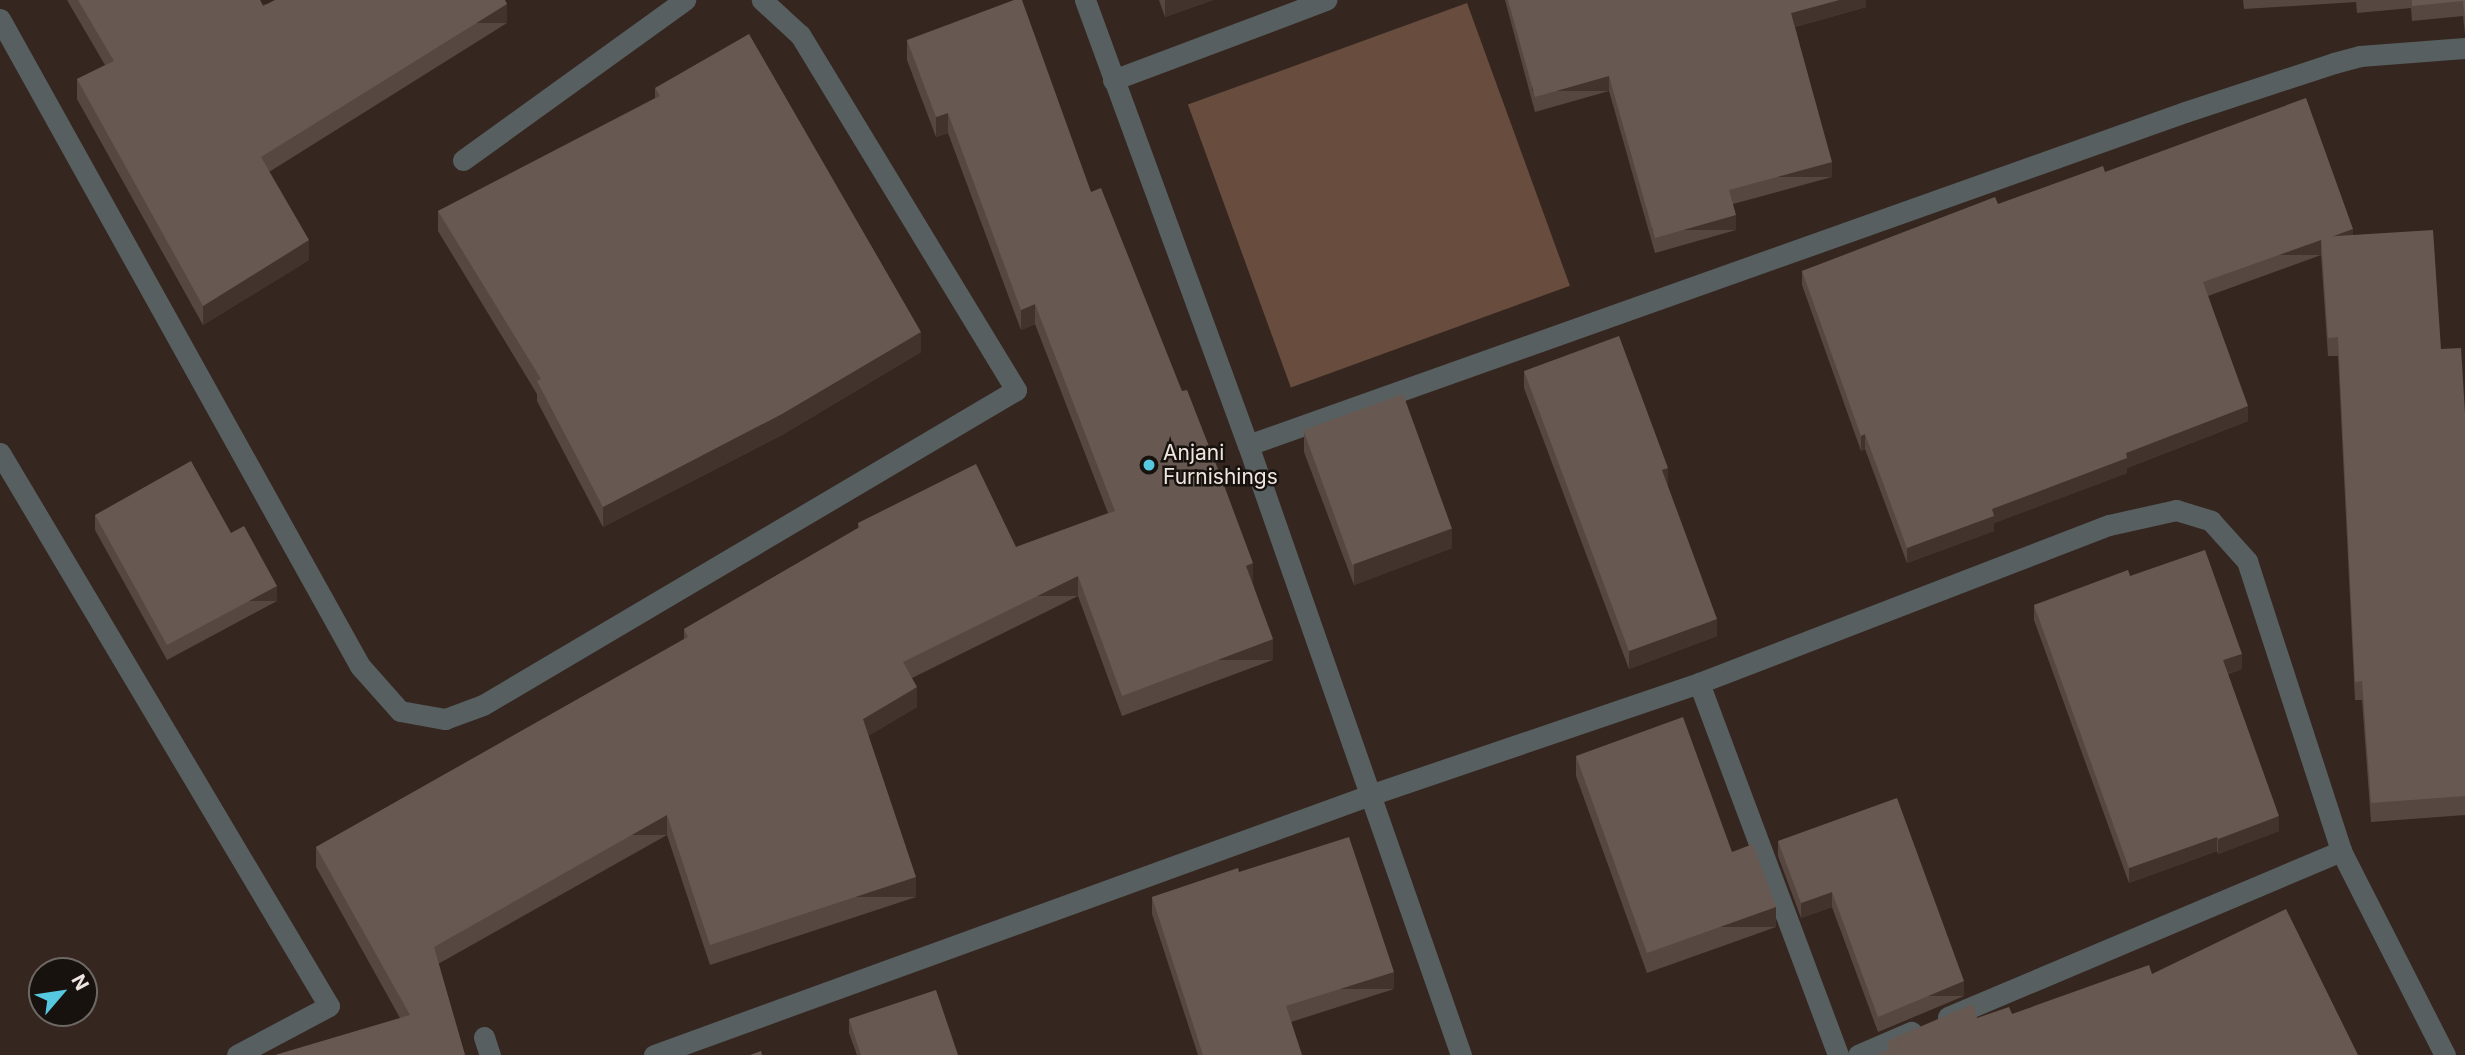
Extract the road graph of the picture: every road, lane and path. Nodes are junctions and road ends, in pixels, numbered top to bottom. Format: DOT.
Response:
graph roads {
  1 [pos="685,0"];
  2 [pos="762,0"];
  3 [pos="1086,0"];
  4 [pos="1326,0"];
  5 [pos="0,19"];
  6 [pos="2465,48"];
  7 [pos="1113,80"];
  8 [pos="463,160"];
  9 [pos="1248,445"];
  10 [pos="0,453"];
  11 [pos="1699,683"];
  12 [pos="1370,795"];
  13 [pos="2341,851"];
  14 [pos="237,1055"];
  15 [pos="654,1055"];
  16 [pos="1461,1055"];
  17 [pos="1838,1055"];
  18 [pos="1858,1055"];
  19 [pos="2445,1055"];
  1 -- 8 [label="street"];
  2 -- 5 [label="street"];
  3 -- 7 [label="street"];
  4 -- 7 [label="street"];
  6 -- 9 [label="street"];
  7 -- 9 [label="street"];
  9 -- 12 [label="street"];
  10 -- 14 [label="street"];
  11 -- 12 [label="street"];
  11 -- 13 [label="street"];
  11 -- 17 [label="street"];
  12 -- 15 [label="street"];
  12 -- 16 [label="street"];
  13 -- 18 [label="street"];
  13 -- 19 [label="street"];
}
